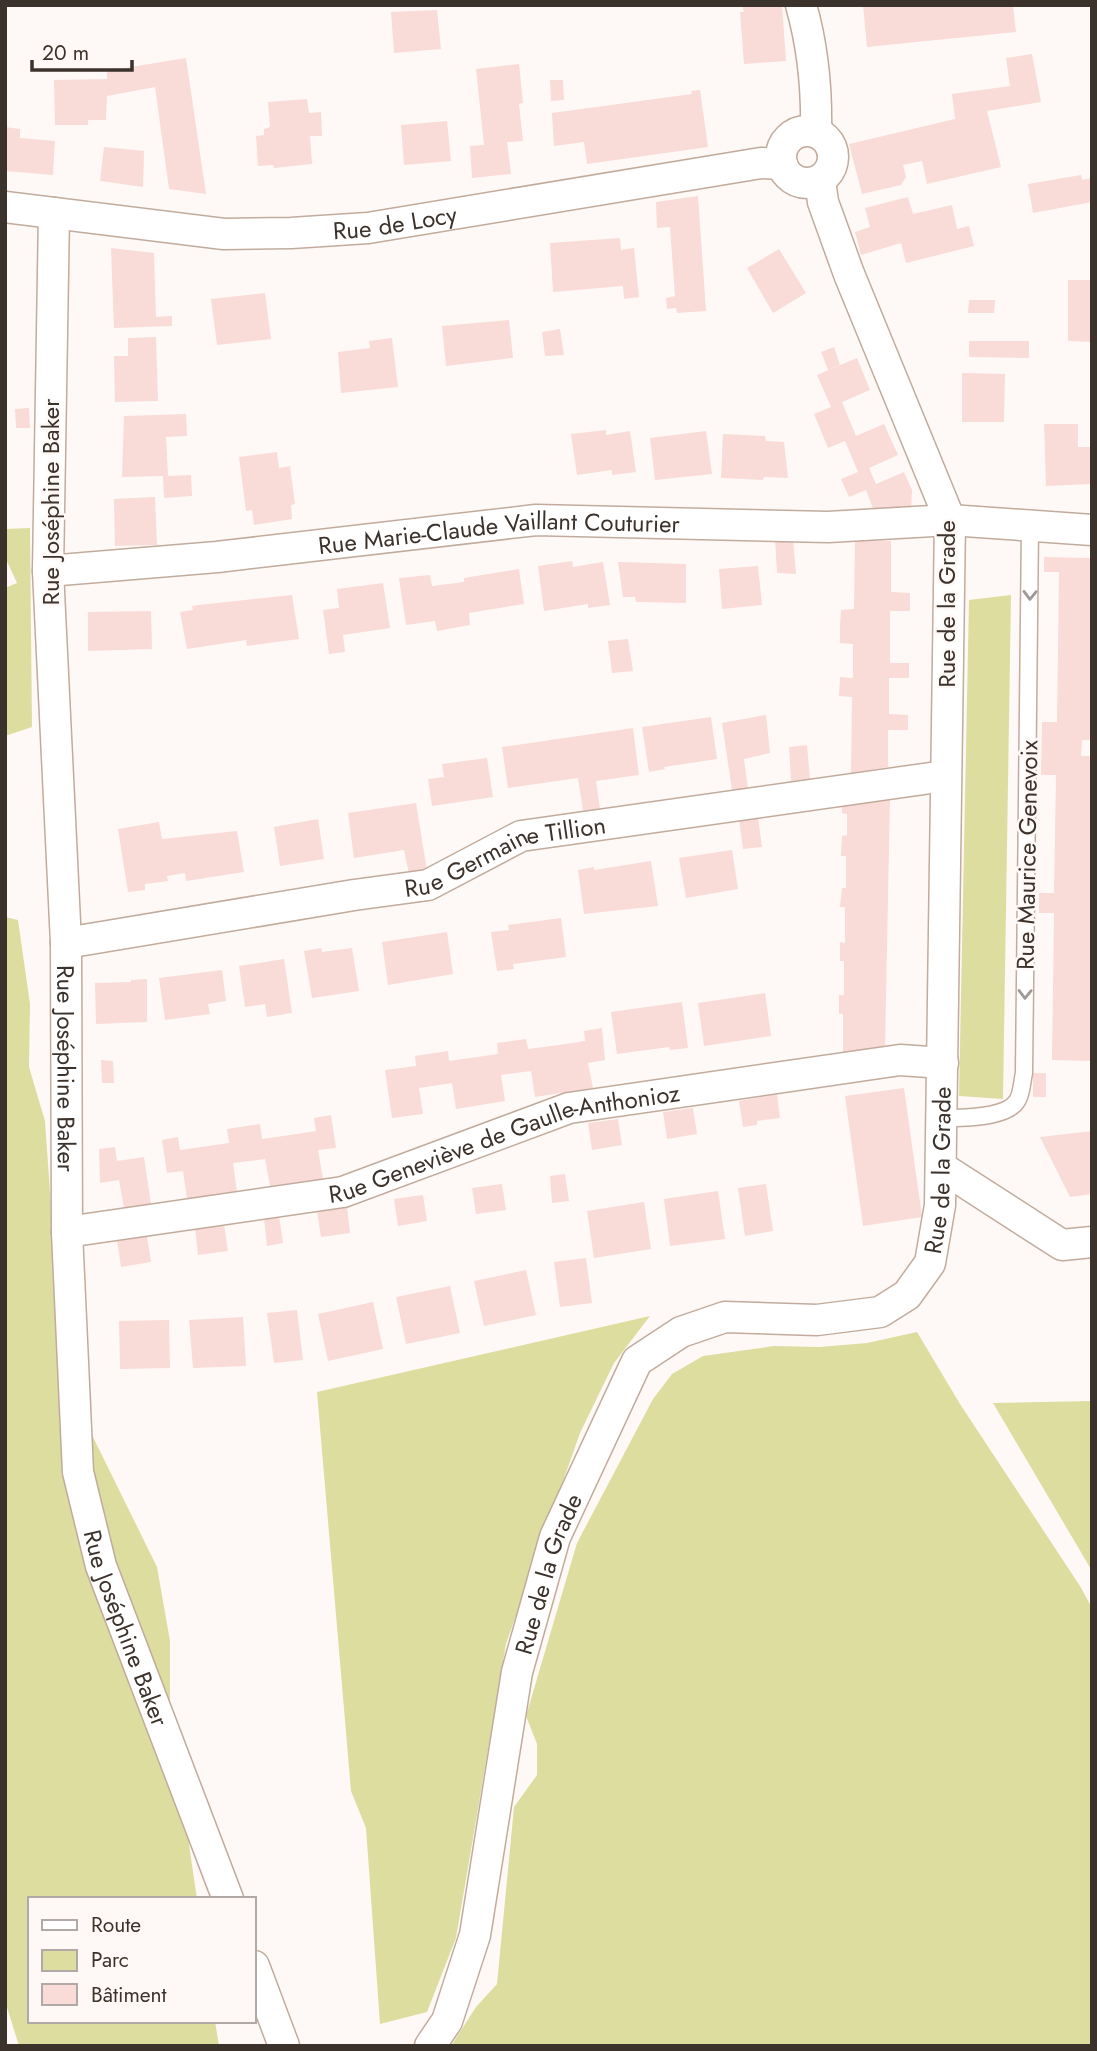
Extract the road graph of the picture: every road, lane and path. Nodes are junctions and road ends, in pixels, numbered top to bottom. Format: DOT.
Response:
graph roads {
  1 [pos="800,5"];
  2 [pos="816,132"];
  3 [pos="782,164"];
  4 [pos="820,180"];
  5 [pos="5,207"];
  6 [pos="54,213"];
  7 [pos="950,520"];
  8 [pos="1030,527"];
  9 [pos="1092,530"];
  10 [pos="48,571"];
  11 [pos="945,776"];
  12 [pos="66,943"];
  13 [pos="943,1063"];
  14 [pos="941,1119"];
  15 [pos="941,1167"];
  16 [pos="67,1232"];
  17 [pos="1092,1242"];
  18 [pos="227,1897"];
  19 [pos="256,1971"];
  20 [pos="284,2046"];
  21 [pos="430,2046"];
  1 -- 2 [label="street"];
  2 -- 3 [label="street"];
  2 -- 4 [label="street"];
  3 -- 4 [label="street"];
  3 -- 6 [label="street, Rue de Locy"];
  4 -- 7 [label="street, Rue de la Grade"];
  5 -- 6 [label="street, Rue de Locy"];
  6 -- 10 [label="street, Rue Joséphine Baker"];
  7 -- 8 [label="street, Rue Marie-Claude Vaillant Couturier"];
  7 -- 10 [label="street, Rue Marie-Claude Vaillant Couturier"];
  7 -- 11 [label="street, Rue de la Grade"];
  8 -- 9 [label="street, Rue Marie-Claude Vaillant Couturier"];
  8 -- 14 [label="lane, Rue Maurice Genevoix, one-way"];
  10 -- 12 [label="street, Rue Joséphine Baker"];
  11 -- 12 [label="street, Rue Germaine Tillion"];
  11 -- 13 [label="street, Rue de la Grade"];
  12 -- 16 [label="street, Rue Joséphine Baker"];
  13 -- 14 [label="street, Rue de la Grade"];
  13 -- 16 [label="street, Rue Geneviève de Gaulle-Anthonioz"];
  14 -- 15 [label="street, Rue de la Grade"];
  15 -- 17 [label="street"];
  15 -- 21 [label="street, Rue de la Grade"];
  16 -- 18 [label="street, Rue Joséphine Baker"];
  19 -- 20 [label="street"];
}
